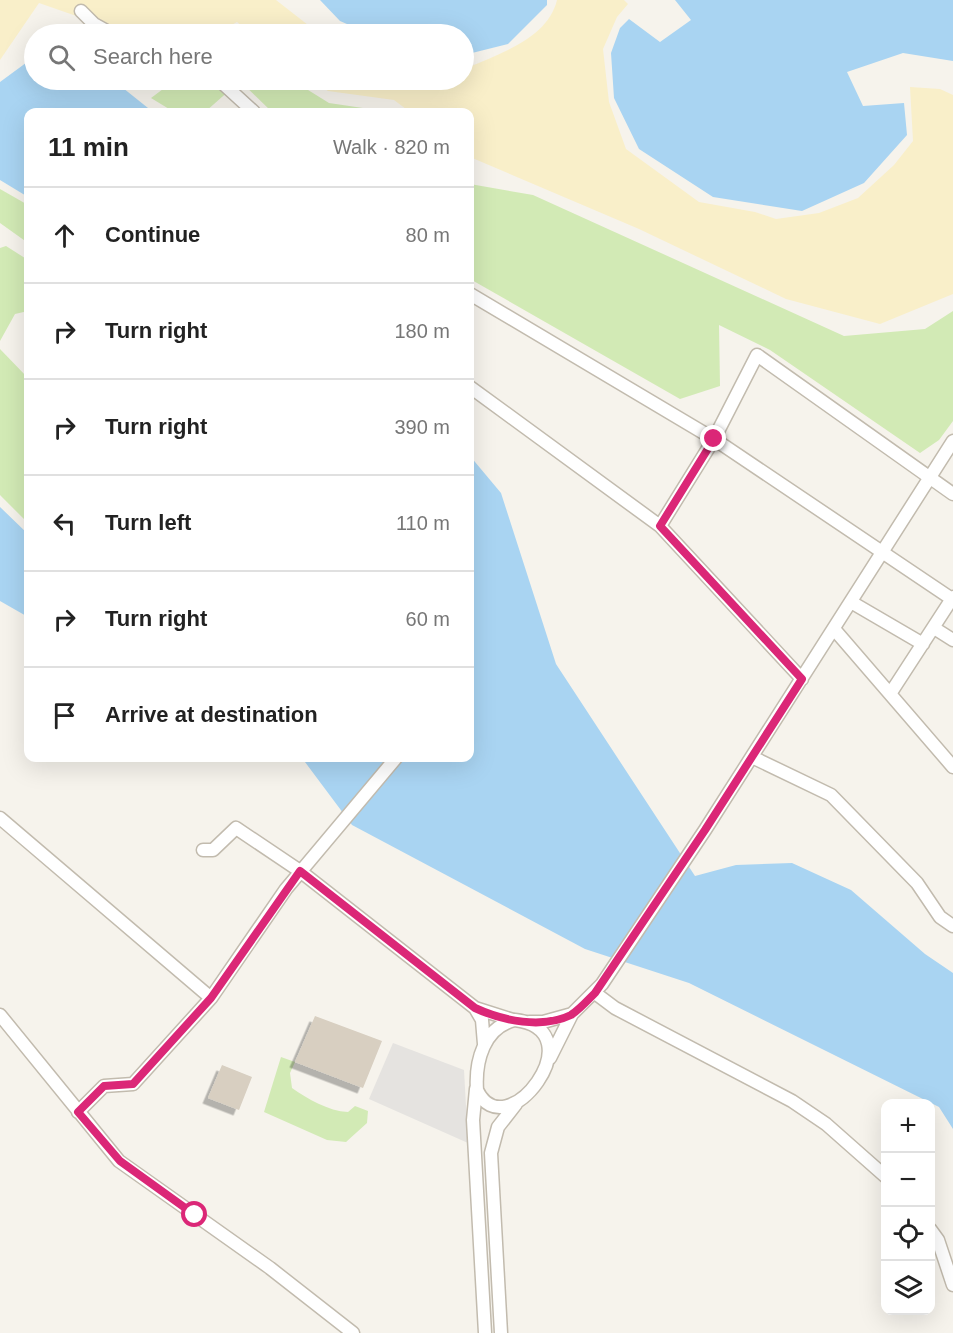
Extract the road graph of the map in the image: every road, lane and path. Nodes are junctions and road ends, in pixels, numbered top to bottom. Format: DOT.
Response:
graph roads {
  1 [pos="81,11"];
  2 [pos="94,24"];
  3 [pos="230,90"];
  4 [pos="250,108"];
  5 [pos="474,298"];
  6 [pos="474,390"];
  7 [pos="714,439"];
  8 [pos="953,441"];
  9 [pos="930,477"];
  10 [pos="953,494"];
  11 [pos="660,526"];
  12 [pos="884,551"];
  13 [pos="952,598"];
  14 [pos="851,602"];
  15 [pos="934,628"];
  16 [pos="834,629"];
  17 [pos="953,640"];
  18 [pos="923,644"];
  19 [pos="802,679"];
  20 [pos="891,694"];
  21 [pos="752,757"];
  22 [pos="393,762"];
  23 [pos="953,767"];
  24 [pos="0,818"];
  25 [pos="203,850"];
  26 [pos="300,871"];
  27 [pos="953,926"];
  28 [pos="598,988"];
  29 [pos="211,998"];
  30 [pos="475,1008"];
  31 [pos="572,1014"];
  32 [pos="0,1015"];
  33 [pos="520,1021"];
  34 [pos="484,1045"];
  35 [pos="548,1062"];
  36 [pos="476,1082"];
  37 [pos="517,1103"];
  38 [pos="78,1112"];
  39 [pos="881,1173"];
  40 [pos="935,1236"];
  41 [pos="953,1285"];
  42 [pos="353,1333"];
  43 [pos="485,1333"];
  44 [pos="501,1333"];
  1 -- 2 [label="street"];
  3 -- 4 [label="street"];
  5 -- 7 [label="street"];
  6 -- 11 [label="street"];
  7 -- 9 [label="street"];
  7 -- 11 [label="street"];
  7 -- 12 [label="street"];
  8 -- 9 [label="street"];
  9 -- 10 [label="street"];
  9 -- 12 [label="street"];
  11 -- 19 [label="street"];
  12 -- 13 [label="street"];
  12 -- 14 [label="street"];
  13 -- 15 [label="street"];
  14 -- 16 [label="street"];
  14 -- 18 [label="street"];
  15 -- 17 [label="street"];
  15 -- 18 [label="street"];
  16 -- 19 [label="street"];
  16 -- 20 [label="street"];
  18 -- 20 [label="street"];
  19 -- 21 [label="street"];
  20 -- 23 [label="street"];
  21 -- 27 [label="street"];
  21 -- 28 [label="street"];
  22 -- 26 [label="street"];
  24 -- 29 [label="street"];
  25 -- 26 [label="street"];
  26 -- 29 [label="street"];
  26 -- 30 [label="street"];
  28 -- 31 [label="street"];
  28 -- 39 [label="street"];
  29 -- 38 [label="street"];
  30 -- 33 [label="street"];
  30 -- 34 [label="street"];
  31 -- 33 [label="street"];
  31 -- 35 [label="street"];
  32 -- 38 [label="street"];
  33 -- 34 [label="street"];
  33 -- 35 [label="street"];
  34 -- 36 [label="street"];
  35 -- 37 [label="street"];
  36 -- 37 [label="street"];
  36 -- 43 [label="street"];
  37 -- 44 [label="street"];
  38 -- 42 [label="street"];
  40 -- 41 [label="street"];
}
